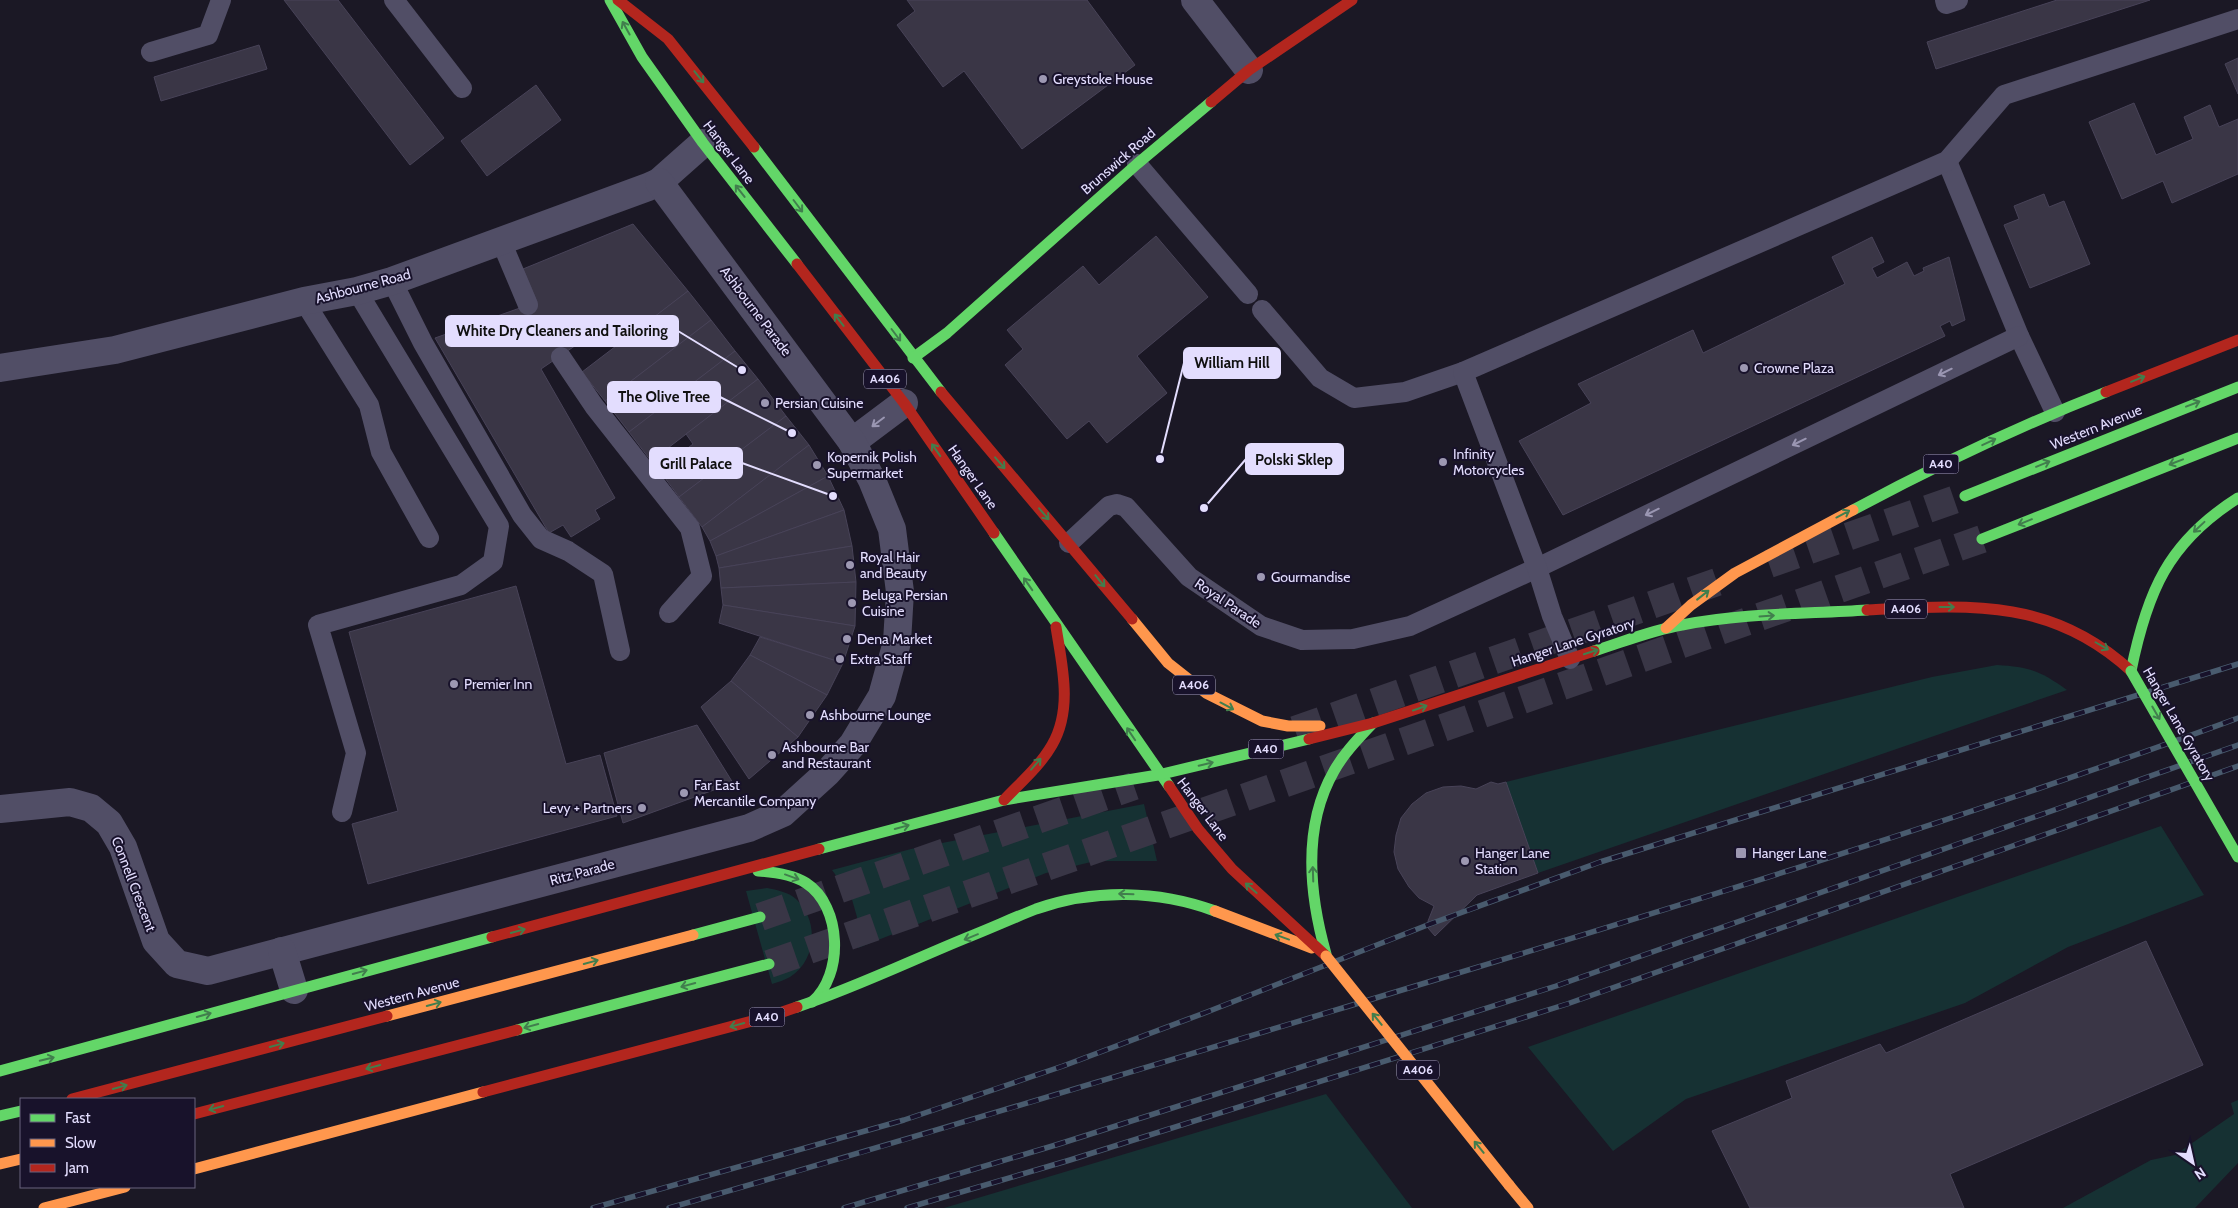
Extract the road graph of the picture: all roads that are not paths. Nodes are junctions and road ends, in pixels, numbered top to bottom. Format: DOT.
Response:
graph roads {
  1 [pos="221,0"];
  2 [pos="394,0"];
  3 [pos="610,0"];
  4 [pos="618,0"];
  5 [pos="1195,0"];
  6 [pos="1352,0"];
  7 [pos="1945,0"];
  8 [pos="1958,0"];
  9 [pos="2238,19"];
  10 [pos="151,52"];
  11 [pos="1249,70"];
  12 [pos="462,88"];
  13 [pos="703,143"];
  14 [pos="1947,161"];
  15 [pos="1137,164"];
  16 [pos="659,182"];
  17 [pos="501,241"];
  18 [pos="392,281"];
  19 [pos="357,291"];
  20 [pos="1248,294"];
  21 [pos="304,301"];
  22 [pos="528,305"];
  23 [pos="1262,310"];
  24 [pos="2019,336"];
  25 [pos="2238,340"];
  26 [pos="561,357"];
  27 [pos="913,358"];
  28 [pos="0,368"];
  29 [pos="1463,372"];
  30 [pos="2238,387"];
  31 [pos="904,403"];
  32 [pos="2055,412"];
  33 [pos="2238,438"];
  34 [pos="852,442"];
  35 [pos="1965,496"];
  36 [pos="2238,498"];
  37 [pos="430,538"];
  38 [pos="1982,539"];
  39 [pos="1069,543"];
  40 [pos="1538,568"];
  41 [pos="669,613"];
  42 [pos="1056,624"];
  43 [pos="1666,628"];
  44 [pos="897,642"];
  45 [pos="620,651"];
  46 [pos="1570,659"];
  47 [pos="2132,670"];
  48 [pos="1373,723"];
  49 [pos="1158,775"];
  50 [pos="1004,800"];
  51 [pos="0,809"];
  52 [pos="342,812"];
  53 [pos="2238,857"];
  54 [pos="744,871"];
  55 [pos="760,917"];
  56 [pos="282,951"];
  57 [pos="1326,956"];
  58 [pos="177,964"];
  59 [pos="769,964"];
  60 [pos="294,990"];
  61 [pos="812,1002"];
  62 [pos="0,1071"];
  63 [pos="76,1098"];
  64 [pos="20,1111"];
  65 [pos="195,1114"];
  66 [pos="0,1116"];
  67 [pos="20,1159"];
  68 [pos="0,1164"];
  69 [pos="195,1169"];
  70 [pos="121,1188"];
  71 [pos="44,1208"];
  72 [pos="1528,1208"];
  1 -- 10 [label="lane"];
  2 -- 12 [label="lane"];
  13 -- 3 [label="main road, Hanger Lane / A406, one-way"];
  4 -- 27 [label="main road, Hanger Lane / A406, one-way"];
  5 -- 11 [label="street"];
  6 -- 11 [label="main road, Brunswick Road"];
  7 -- 8 [label="lane"];
  9 -- 14 [label="lane"];
  11 -- 15 [label="main road, Brunswick Road"];
  13 -- 16 [label="street, Ashbourne Road"];
  31 -- 13 [label="main road, Hanger Lane / A406, one-way"];
  14 -- 24 [label="lane"];
  14 -- 29 [label="lane"];
  15 -- 20 [label="lane"];
  15 -- 27 [label="main road, Brunswick Road"];
  16 -- 17 [label="street, Ashbourne Road"];
  16 -- 34 [label="street, Ashbourne Parade"];
  17 -- 18 [label="street, Ashbourne Road"];
  17 -- 22 [label="lane"];
  18 -- 19 [label="street, Ashbourne Road"];
  18 -- 45 [label="lane"];
  19 -- 21 [label="street, Ashbourne Road"];
  19 -- 52 [label="lane"];
  21 -- 28 [label="street, Ashbourne Road"];
  21 -- 37 [label="lane"];
  23 -- 29 [label="lane"];
  24 -- 32 [label="lane"];
  24 -- 40 [label="lane, Royal Parade, one-way"];
  32 -- 25 [label="main road, A40, one-way"];
  26 -- 41 [label="lane"];
  27 -- 39 [label="main road, Hanger Lane / A406, one-way"];
  29 -- 40 [label="lane"];
  35 -- 30 [label="main road, Western Avenue, one-way"];
  31 -- 34 [label="street, one-way"];
  42 -- 31 [label="main road, Hanger Lane / A406, one-way"];
  43 -- 32 [label="main road, A40, one-way"];
  33 -- 38 [label="main road, one-way"];
  34 -- 44 [label="street, Ashbourne Parade"];
  36 -- 47 [label="main road, one-way"];
  39 -- 40 [label="lane, Royal Parade"];
  39 -- 48 [label="main road, Hanger Lane / A406, one-way"];
  40 -- 46 [label="lane"];
  49 -- 42 [label="main road, Hanger Lane / A406, one-way"];
  50 -- 42 [label="main road, A406, one-way"];
  46 -- 43 [label="main road, Hanger Lane Gyratory / A406, one-way"];
  43 -- 47 [label="main road, Hanger Lane Gyratory / A406, one-way"];
  44 -- 56 [label="street, Ritz Parade"];
  48 -- 46 [label="main road, Hanger Lane Gyratory / A406, one-way"];
  47 -- 53 [label="main road, Hanger Lane Gyratory / A406, one-way, bridge"];
  49 -- 48 [label="main road, A40, one-way"];
  57 -- 48 [label="main road, Hanger Lane Gyratory / A406, one-way"];
  49 -- 50 [label="main road, A40"];
  57 -- 49 [label="main road, Hanger Lane / A406, one-way"];
  54 -- 50 [label="main road, A40, one-way"];
  51 -- 58 [label="street, Connell Crescent"];
  60 -- 54 [label="main road, A40, one-way"];
  54 -- 61 [label="main road, A40, one-way"];
  63 -- 55 [label="main road, Western Avenue, one-way"];
  56 -- 58 [label="street, Ritz Parade"];
  56 -- 60 [label="street"];
  57 -- 61 [label="main road, A40, one-way"];
  72 -- 57 [label="main road, Hanger Lane Gyratory / A406, one-way, bridge"];
  59 -- 65 [label="main road, one-way"];
  62 -- 60 [label="main road, A40, one-way"];
  61 -- 69 [label="main road, A40, one-way"];
  64 -- 66 [label="main road"];
  67 -- 68 [label="main road"];
  70 -- 71 [label="main road"];
}
